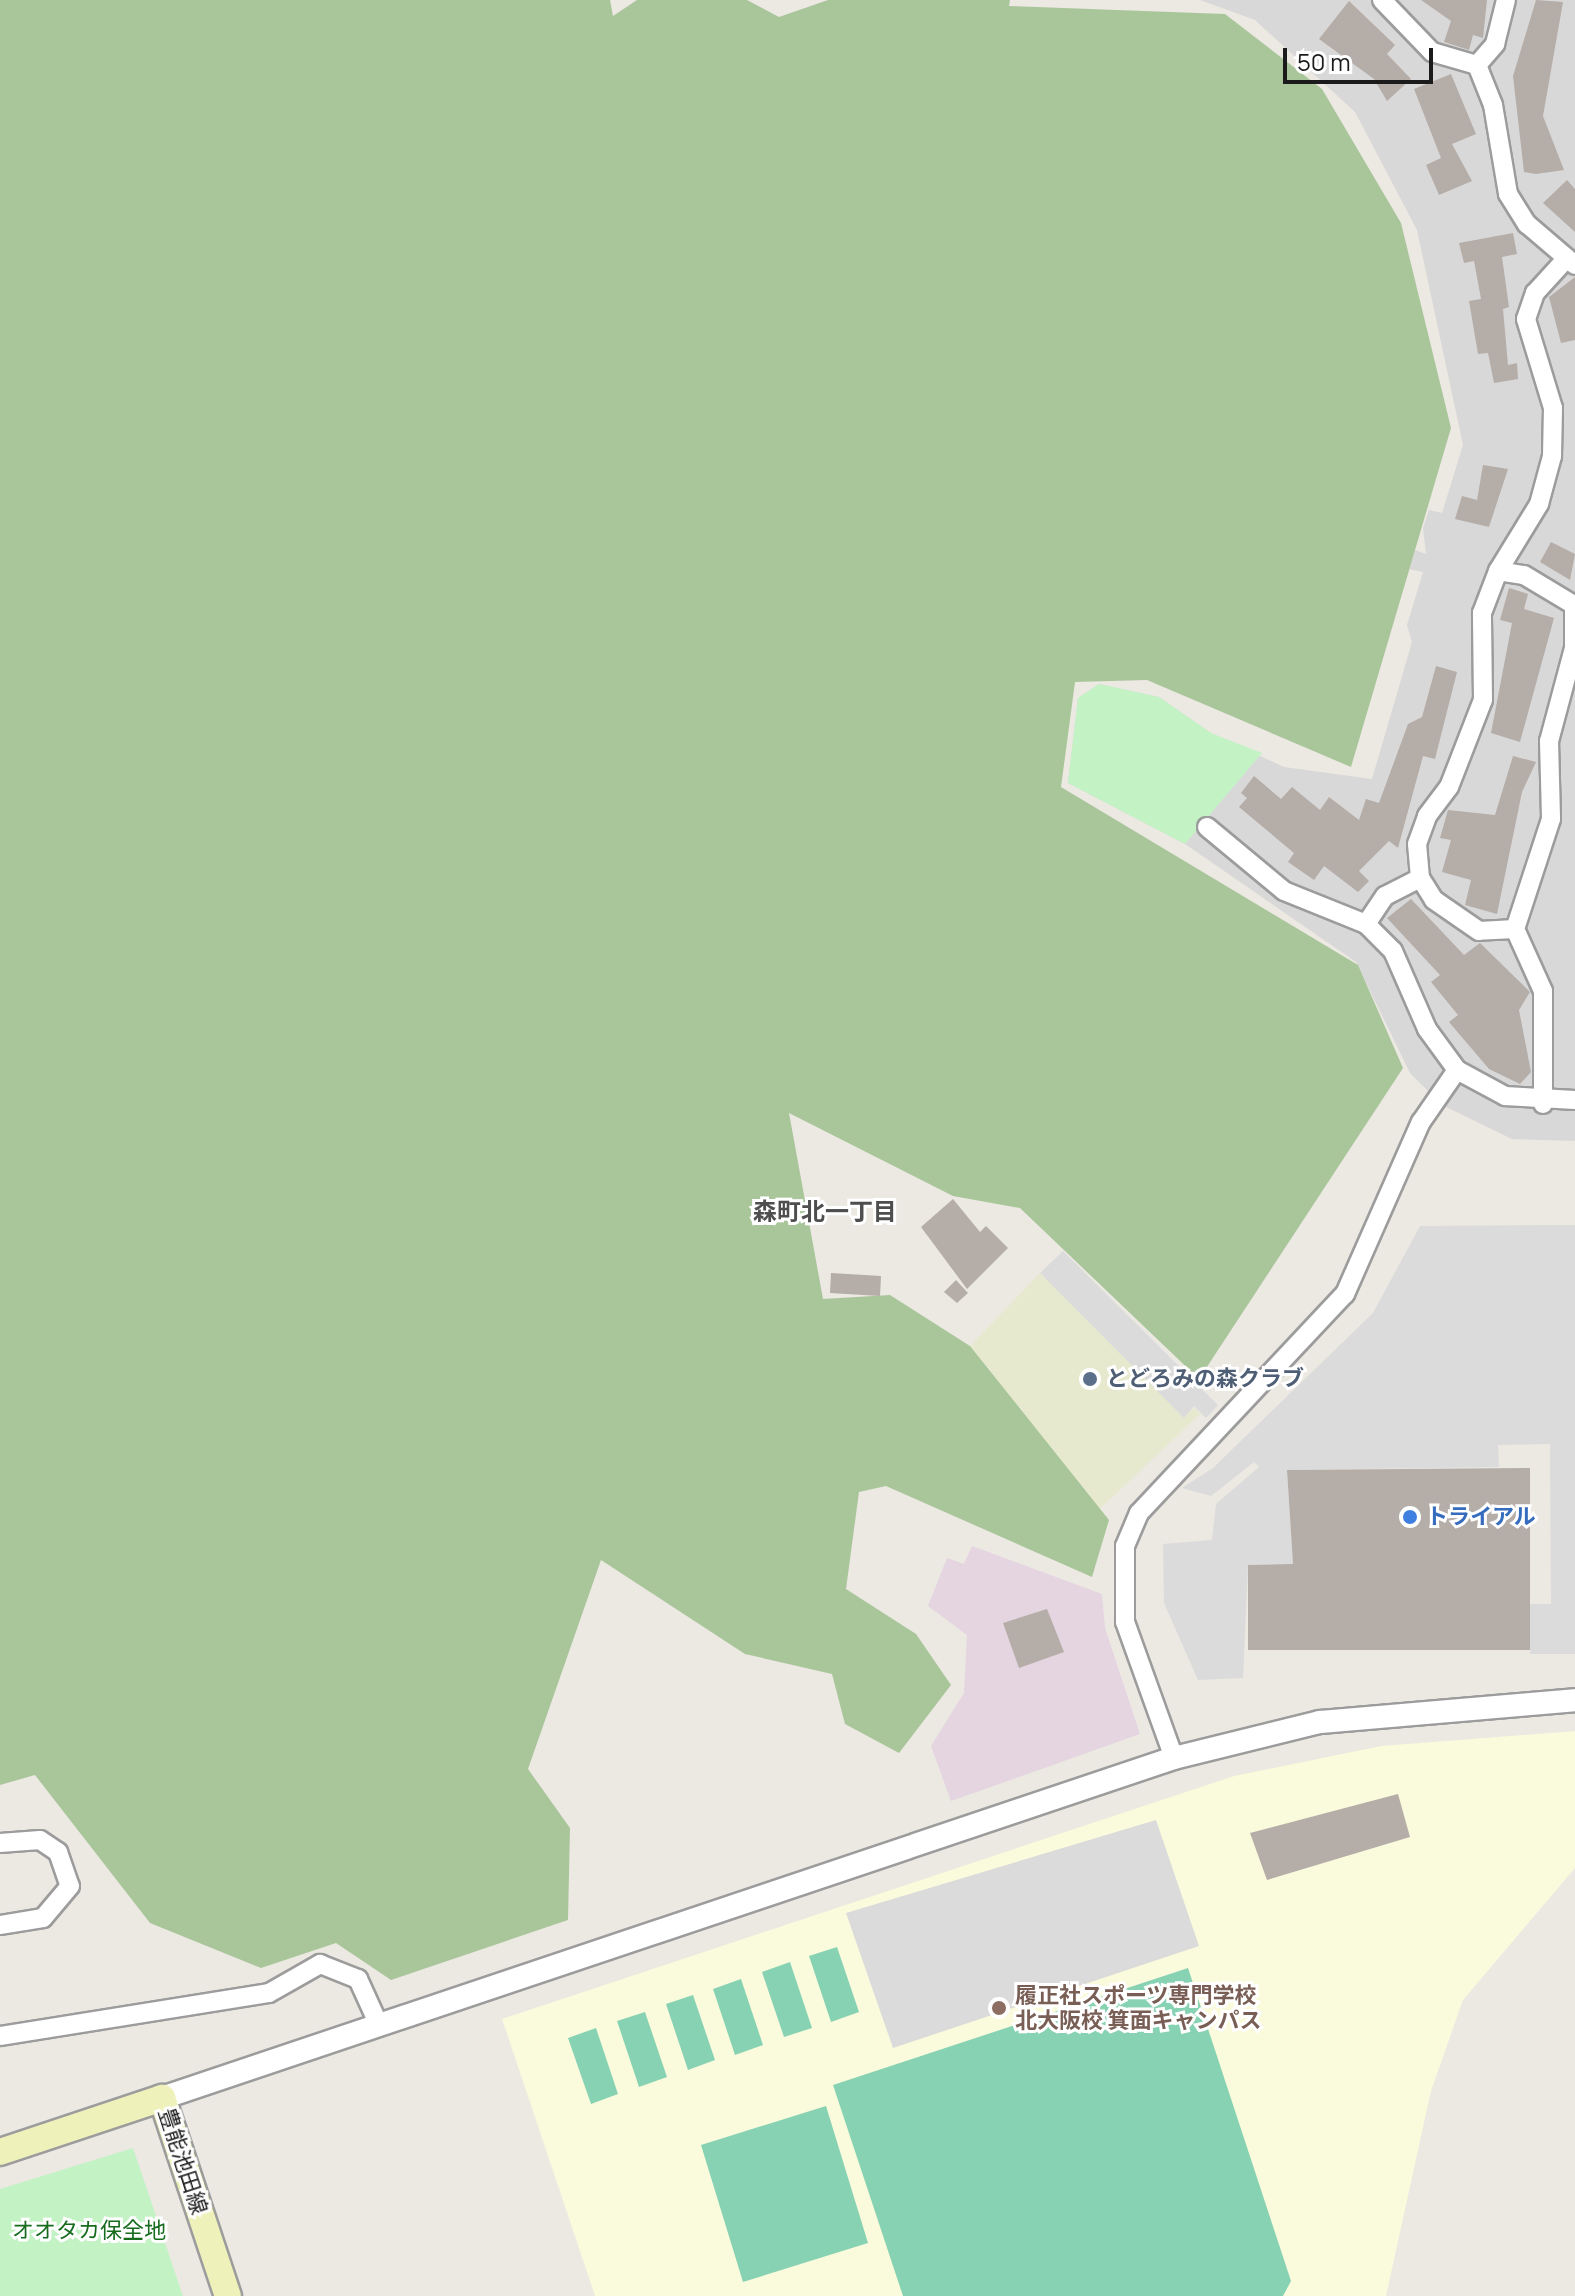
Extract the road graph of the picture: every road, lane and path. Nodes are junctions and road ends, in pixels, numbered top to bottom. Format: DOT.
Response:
graph roads {
  1 [pos="1382,0"];
  2 [pos="1506,0"];
  3 [pos="1477,65"];
  4 [pos="1571,262"];
  5 [pos="1498,571"];
  6 [pos="1575,605"];
  7 [pos="1207,827"];
  8 [pos="1420,878"];
  9 [pos="1366,924"];
  10 [pos="1515,929"];
  11 [pos="1457,1070"];
  12 [pos="1575,1100"];
  13 [pos="1543,1104"];
  14 [pos="1575,1700"];
  15 [pos="1174,1758"];
  16 [pos="0,1843"];
  17 [pos="0,1925"];
  18 [pos="379,2025"];
  19 [pos="0,2036"];
  20 [pos="162,2098"];
  21 [pos="0,2152"];
  22 [pos="228,2296"];
  1 -- 3 [label="street"];
  2 -- 3 [label="street"];
  3 -- 4 [label="street"];
  4 -- 5 [label="street"];
  5 -- 6 [label="street"];
  5 -- 8 [label="street"];
  6 -- 10 [label="street"];
  7 -- 9 [label="street"];
  8 -- 9 [label="street"];
  8 -- 10 [label="street"];
  9 -- 11 [label="street"];
  10 -- 13 [label="street"];
  11 -- 13 [label="street"];
  11 -- 15 [label="street"];
  12 -- 13 [label="street"];
  14 -- 15 [label="street"];
  15 -- 18 [label="street"];
  16 -- 17 [label="street"];
  18 -- 19 [label="street"];
  18 -- 20 [label="street"];
  20 -- 21 [label="main road, 豊能池田線"];
  20 -- 22 [label="main road, 豊能池田線"];
}
